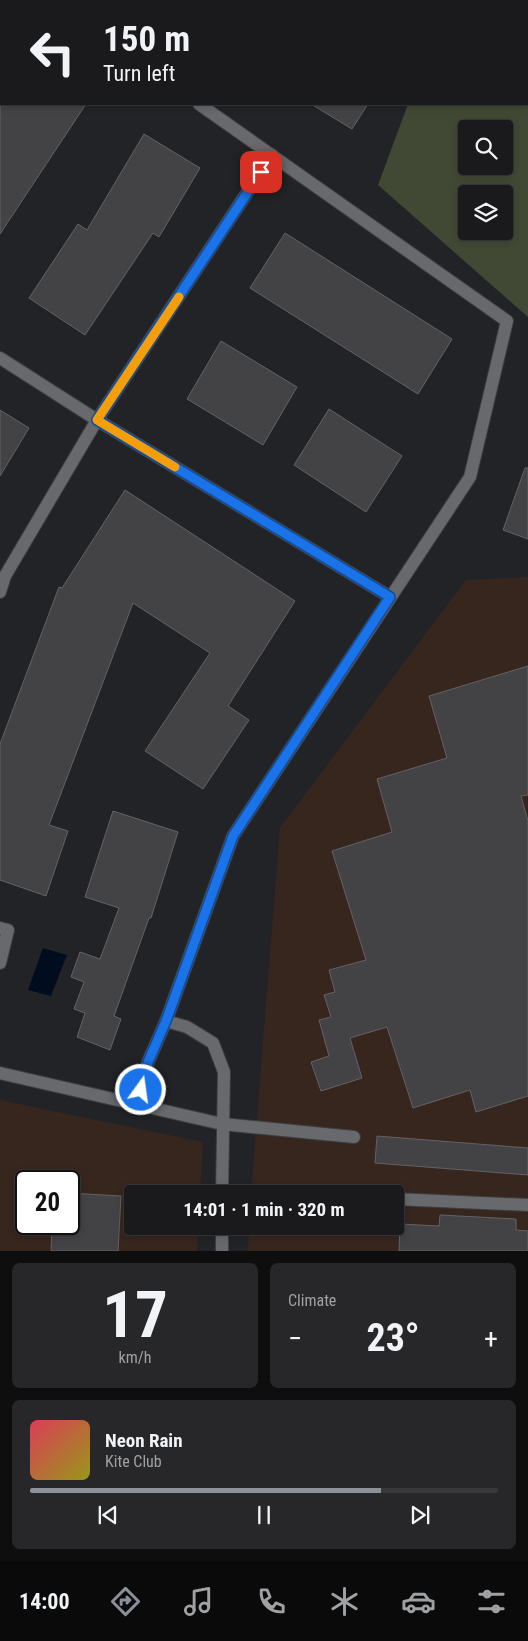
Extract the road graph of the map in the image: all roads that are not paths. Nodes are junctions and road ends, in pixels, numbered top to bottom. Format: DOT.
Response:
graph roads {
  1 [pos="200,105"];
  2 [pos="272,155"];
  3 [pos="0,358"];
  4 [pos="97,420"];
  5 [pos="0,592"];
  6 [pos="390,597"];
  7 [pos="0,928"];
  8 [pos="0,963"];
  9 [pos="166,1021"];
  10 [pos="0,1073"];
  11 [pos="138,1104"];
  12 [pos="222,1124"];
  13 [pos="354,1137"];
  14 [pos="222,1185"];
  15 [pos="404,1198"];
  16 [pos="528,1205"];
  17 [pos="222,1235"];
  18 [pos="222,1251"];
  1 -- 2 [label="street"];
  2 -- 4 [label="street"];
  2 -- 6 [label="street"];
  3 -- 4 [label="street"];
  4 -- 5 [label="street"];
  4 -- 6 [label="street"];
  6 -- 9 [label="street"];
  7 -- 8 [label="street"];
  9 -- 11 [label="street"];
  9 -- 12 [label="street"];
  10 -- 11 [label="street"];
  11 -- 12 [label="street"];
  12 -- 13 [label="street"];
  12 -- 14 [label="street"];
  15 -- 16 [label="street"];
  17 -- 18 [label="street"];
}
